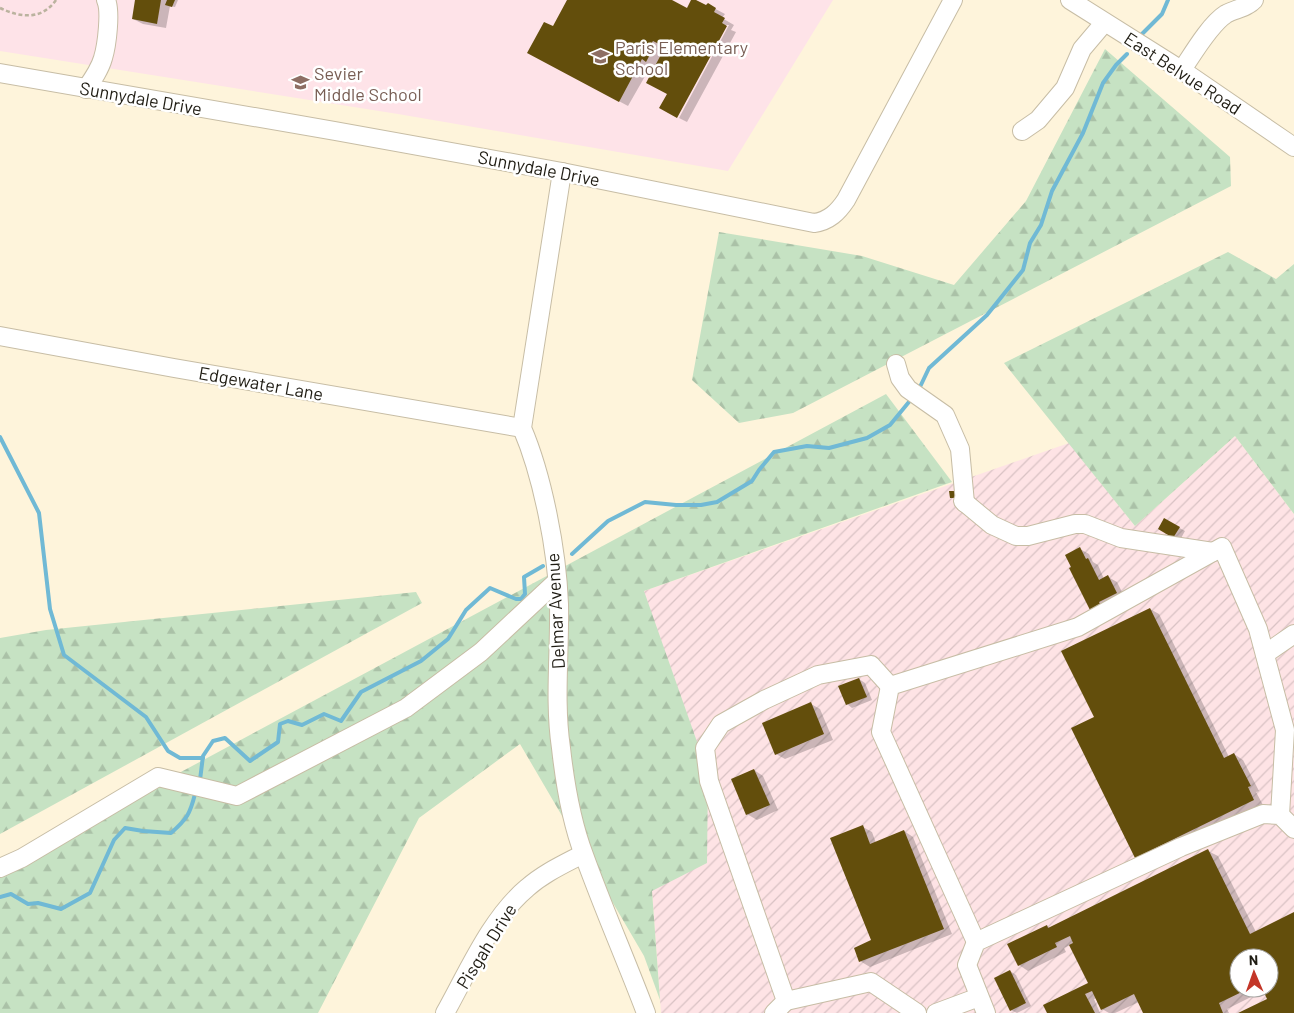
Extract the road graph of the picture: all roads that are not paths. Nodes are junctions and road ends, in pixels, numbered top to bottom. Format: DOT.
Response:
graph roads {
  1 [pos="106,0"];
  2 [pos="952,0"];
  3 [pos="1070,0"];
  4 [pos="1254,0"];
  5 [pos="1104,23"];
  6 [pos="1182,70"];
  7 [pos="0,73"];
  8 [pos="86,88"];
  9 [pos="1022,131"];
  10 [pos="1294,147"];
  11 [pos="562,172"];
  12 [pos="0,336"];
  13 [pos="896,364"];
  14 [pos="522,428"];
  15 [pos="1212,552"];
  16 [pos="557,581"];
  17 [pos="1294,634"];
  18 [pos="1265,654"];
  19 [pos="890,686"];
  20 [pos="1280,815"];
  21 [pos="1294,829"];
  22 [pos="583,854"];
  23 [pos="0,868"];
  24 [pos="976,942"];
  25 [pos="982,1005"];
  26 [pos="780,1007"];
  27 [pos="445,1013"];
  28 [pos="646,1013"];
  29 [pos="917,1013"];
  30 [pos="936,1013"];
  1 -- 8 [label="street"];
  2 -- 11 [label="street, Sunnydale Drive"];
  3 -- 5 [label="street, East Belvue Road"];
  4 -- 6 [label="street"];
  5 -- 6 [label="street, East Belvue Road"];
  5 -- 9 [label="street"];
  6 -- 10 [label="street, East Belvue Road"];
  7 -- 8 [label="street, Sunnydale Drive"];
  8 -- 11 [label="street, Sunnydale Drive"];
  11 -- 14 [label="street, Delmar Avenue"];
  12 -- 14 [label="street, Edgewater Lane"];
  13 -- 15 [label="street"];
  14 -- 16 [label="street, Delmar Avenue"];
  15 -- 18 [label="street"];
  15 -- 19 [label="street"];
  16 -- 22 [label="street, Delmar Avenue"];
  16 -- 23 [label="street"];
  17 -- 18 [label="street"];
  18 -- 20 [label="street"];
  19 -- 24 [label="street"];
  19 -- 26 [label="street"];
  20 -- 21 [label="street"];
  20 -- 24 [label="street"];
  22 -- 27 [label="street, Pisgah Drive"];
  22 -- 28 [label="street, Delmar Avenue"];
  24 -- 25 [label="street"];
  25 -- 30 [label="street"];
  26 -- 29 [label="street"];
}
